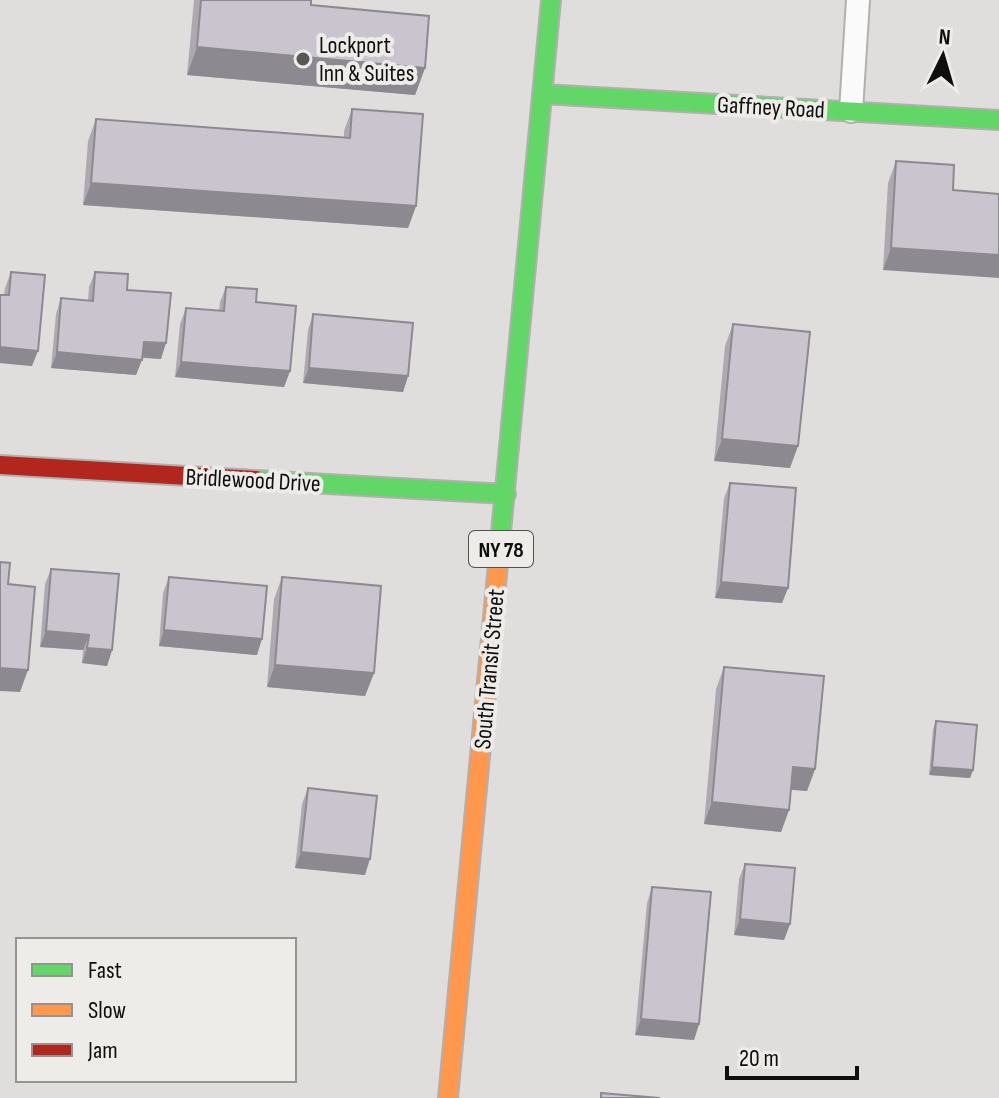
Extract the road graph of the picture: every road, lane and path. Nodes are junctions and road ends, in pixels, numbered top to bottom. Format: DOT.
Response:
graph roads {
  1 [pos="551,0"];
  2 [pos="858,0"];
  3 [pos="542,94"];
  4 [pos="851,111"];
  5 [pos="999,120"];
  6 [pos="0,465"];
  7 [pos="506,494"];
  8 [pos="448,1098"];
  1 -- 3 [label="main road, South Transit Street / NY 78"];
  2 -- 4 [label="lane"];
  3 -- 4 [label="main road, Gaffney Road"];
  3 -- 7 [label="main road, South Transit Street / NY 78"];
  4 -- 5 [label="main road, Gaffney Road"];
  6 -- 7 [label="main road, Bridlewood Drive"];
  7 -- 8 [label="main road, South Transit Street / NY 78"];
}
